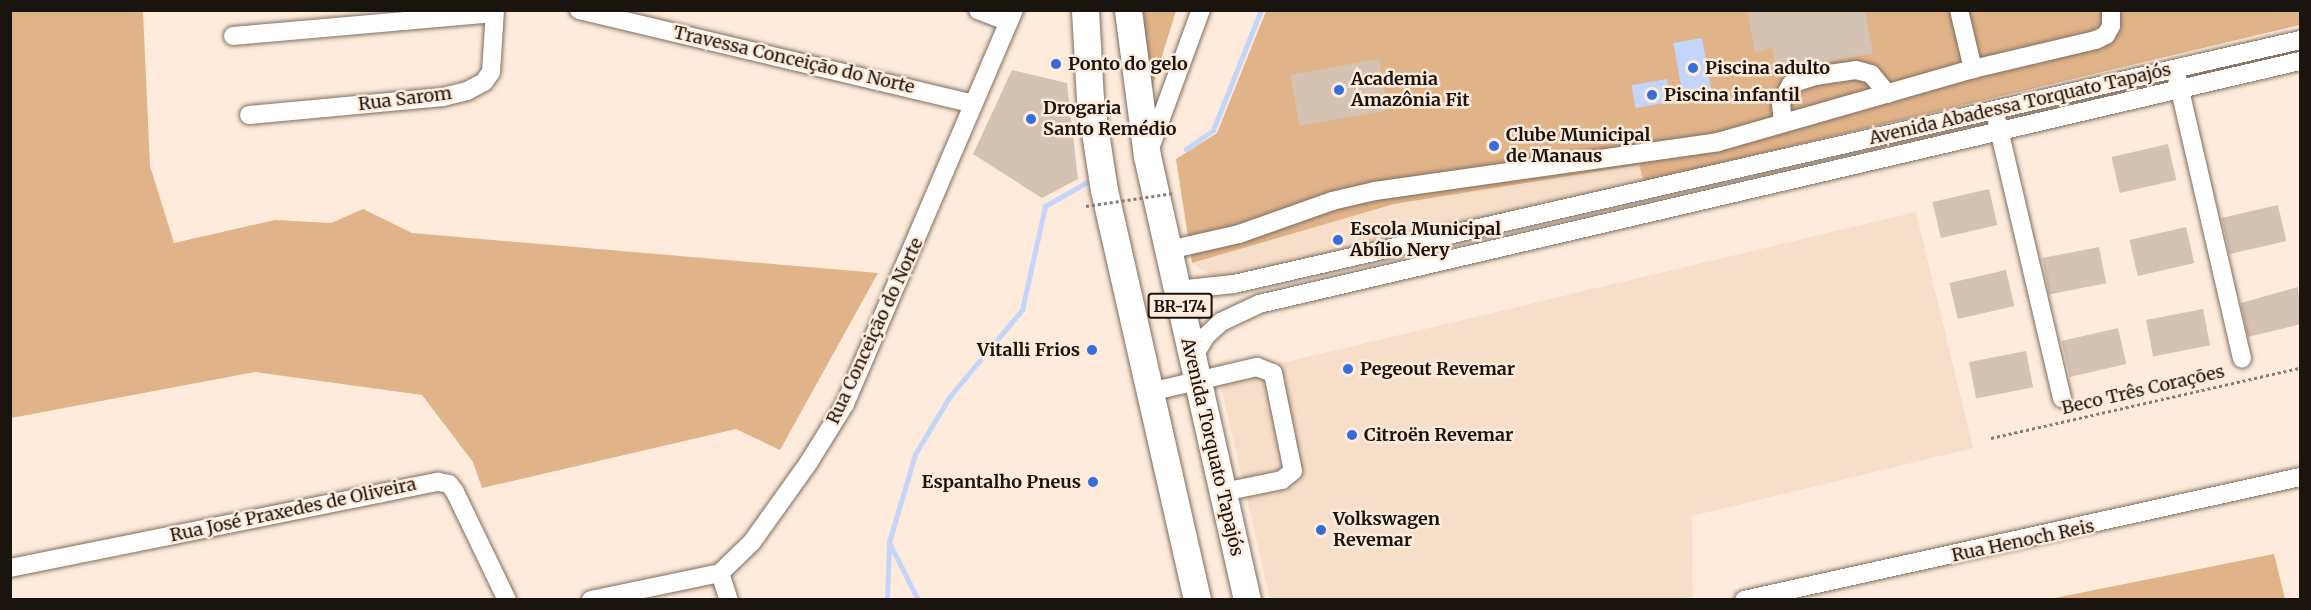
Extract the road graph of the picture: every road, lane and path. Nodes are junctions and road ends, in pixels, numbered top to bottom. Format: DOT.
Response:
graph roads {
  1 [pos="579,10"];
  2 [pos="978,10"];
  3 [pos="1085,10"];
  4 [pos="1128,10"];
  5 [pos="1201,10"];
  6 [pos="1959,10"];
  7 [pos="2112,10"];
  8 [pos="494,12"];
  9 [pos="1011,16"];
  10 [pos="234,36"];
  11 [pos="2301,40"];
  12 [pos="2301,61"];
  13 [pos="1973,69"];
  14 [pos="2175,69"];
  15 [pos="2179,88"];
  16 [pos="1888,94"];
  17 [pos="973,104"];
  18 [pos="1995,110"];
  19 [pos="249,115"];
  20 [pos="1783,123"];
  21 [pos="2000,131"];
  22 [pos="1147,156"];
  23 [pos="1740,168"];
  24 [pos="1745,190"];
  25 [pos="1174,192"];
  26 [pos="1086,206"];
  27 [pos="1546,213"];
  28 [pos="1551,236"];
  29 [pos="1169,250"];
  30 [pos="1357,256"];
  31 [pos="1364,280"];
  32 [pos="1177,290"];
  33 [pos="2242,359"];
  34 [pos="2301,369"];
  35 [pos="1194,370"];
  36 [pos="1150,392"];
  37 [pos="2062,399"];
  38 [pos="1991,438"];
  39 [pos="2301,477"];
  40 [pos="1223,492"];
  41 [pos="10,568"];
  42 [pos="720,573"];
  43 [pos="507,600"];
  44 [pos="591,600"];
  45 [pos="729,600"];
  46 [pos="1197,600"];
  47 [pos="1247,600"];
  48 [pos="1744,600"];
  1 -- 17 [label="street, Travessa Conceição do Norte"];
  2 -- 9 [label="street"];
  3 -- 36 [label="highway, BR-174"];
  4 -- 22 [label="highway, Avenida Torquato Tapajós / BR-174"];
  5 -- 22 [label="street"];
  6 -- 13 [label="street"];
  7 -- 13 [label="street"];
  8 -- 10 [label="street"];
  8 -- 19 [label="street, Rua Sarom"];
  9 -- 17 [label="street, Rua Conceição do Norte"];
  11 -- 14 [label="street, Avenida Abadessa Torquato Tapajós"];
  12 -- 15 [label="street, Avenida Abadessa Torquato Tapajós"];
  13 -- 16 [label="street"];
  14 -- 15 [label="street"];
  14 -- 18 [label="street, Avenida Abadessa Torquato Tapajós"];
  15 -- 21 [label="street, Avenida Abadessa Torquato Tapajós"];
  15 -- 33 [label="street"];
  16 -- 20 [label="street"];
  16 -- 20 [label="street"];
  17 -- 42 [label="street, Rua Conceição do Norte"];
  18 -- 21 [label="street"];
  18 -- 23 [label="street, Avenida Abadessa Torquato Tapajós"];
  20 -- 29 [label="street"];
  21 -- 24 [label="street, Avenida Abadessa Torquato Tapajós"];
  21 -- 37 [label="street"];
  22 -- 29 [label="highway, Avenida Torquato Tapajós / BR-174"];
  23 -- 24 [label="street"];
  23 -- 27 [label="street, Avenida Abadessa Torquato Tapajós"];
  24 -- 28 [label="street, Avenida Abadessa Torquato Tapajós"];
  25 -- 26 [label="path, bridge"];
  27 -- 28 [label="street"];
  27 -- 30 [label="street, Avenida Abadessa Torquato Tapajós"];
  28 -- 31 [label="street, Avenida Abadessa Torquato Tapajós"];
  29 -- 32 [label="highway, Avenida Torquato Tapajós / BR-174"];
  30 -- 31 [label="street"];
  30 -- 32 [label="street, Avenida Abadessa Torquato Tapajós"];
  31 -- 35 [label="street, Avenida Abadessa Torquato Tapajós"];
  32 -- 35 [label="highway, Avenida Torquato Tapajós / BR-174"];
  34 -- 38 [label="path, Beco Três Corações"];
  35 -- 36 [label="street"];
  35 -- 40 [label="highway, Avenida Torquato Tapajós / BR-174"];
  35 -- 40 [label="street"];
  36 -- 46 [label="highway, BR-174"];
  39 -- 48 [label="street, Rua Henoch Reis"];
  40 -- 47 [label="highway, Avenida Torquato Tapajós / BR-174"];
  41 -- 43 [label="street, Rua José Praxedes de Oliveira"];
  42 -- 44 [label="street"];
  42 -- 45 [label="street"];
}
